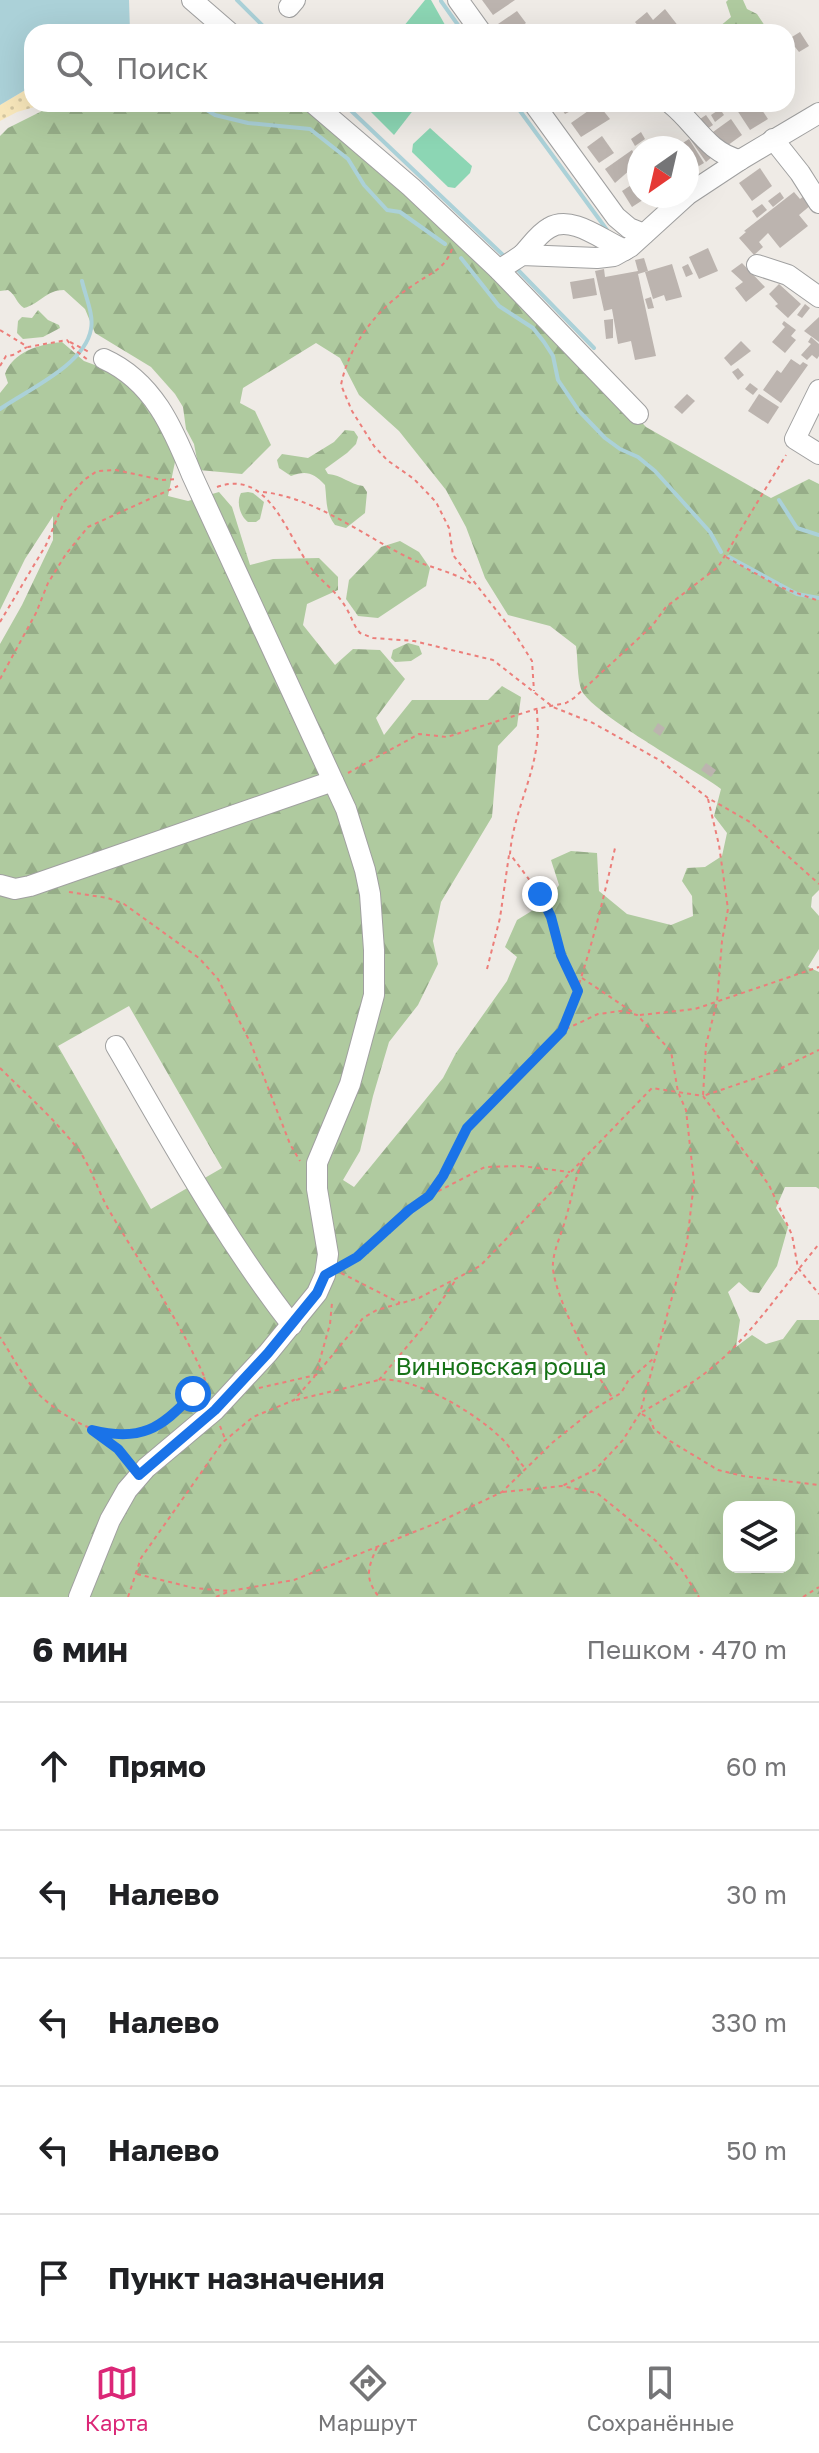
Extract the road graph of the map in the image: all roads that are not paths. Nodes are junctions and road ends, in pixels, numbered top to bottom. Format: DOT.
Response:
graph roads {
  1 [pos="192,0"];
  2 [pos="458,0"];
  3 [pos="220,24"];
  4 [pos="475,24"];
  5 [pos="323,112"];
  6 [pos="540,112"];
  7 [pos="680,112"];
  8 [pos="819,113"];
  9 [pos="773,139"];
  10 [pos="740,160"];
  11 [pos="699,188"];
  12 [pos="819,203"];
  13 [pos="673,208"];
  14 [pos="644,234"];
  15 [pos="625,250"];
  16 [pos="522,255"];
  17 [pos="757,265"];
  18 [pos="499,270"];
  19 [pos="819,297"];
  20 [pos="104,359"];
  21 [pos="819,390"];
  22 [pos="638,414"];
  23 [pos="819,454"];
  24 [pos="333,781"];
  25 [pos="0,885"];
  26 [pos="116,1046"];
  27 [pos="292,1325"];
  28 [pos="79,1597"];
  1 -- 3 [label="street"];
  2 -- 4 [label="street"];
  5 -- 18 [label="street"];
  6 -- 14 [label="street"];
  7 -- 10 [label="street"];
  8 -- 9 [label="street"];
  9 -- 10 [label="street"];
  9 -- 12 [label="street"];
  10 -- 11 [label="street"];
  13 -- 14 [label="street"];
  14 -- 15 [label="street"];
  15 -- 16 [label="street"];
  15 -- 16 [label="street"];
  16 -- 18 [label="street"];
  17 -- 19 [label="street"];
  18 -- 22 [label="street"];
  20 -- 24 [label="street"];
  21 -- 23 [label="street"];
  24 -- 25 [label="street"];
  24 -- 27 [label="street"];
  26 -- 27 [label="street"];
  27 -- 28 [label="street"];
}
